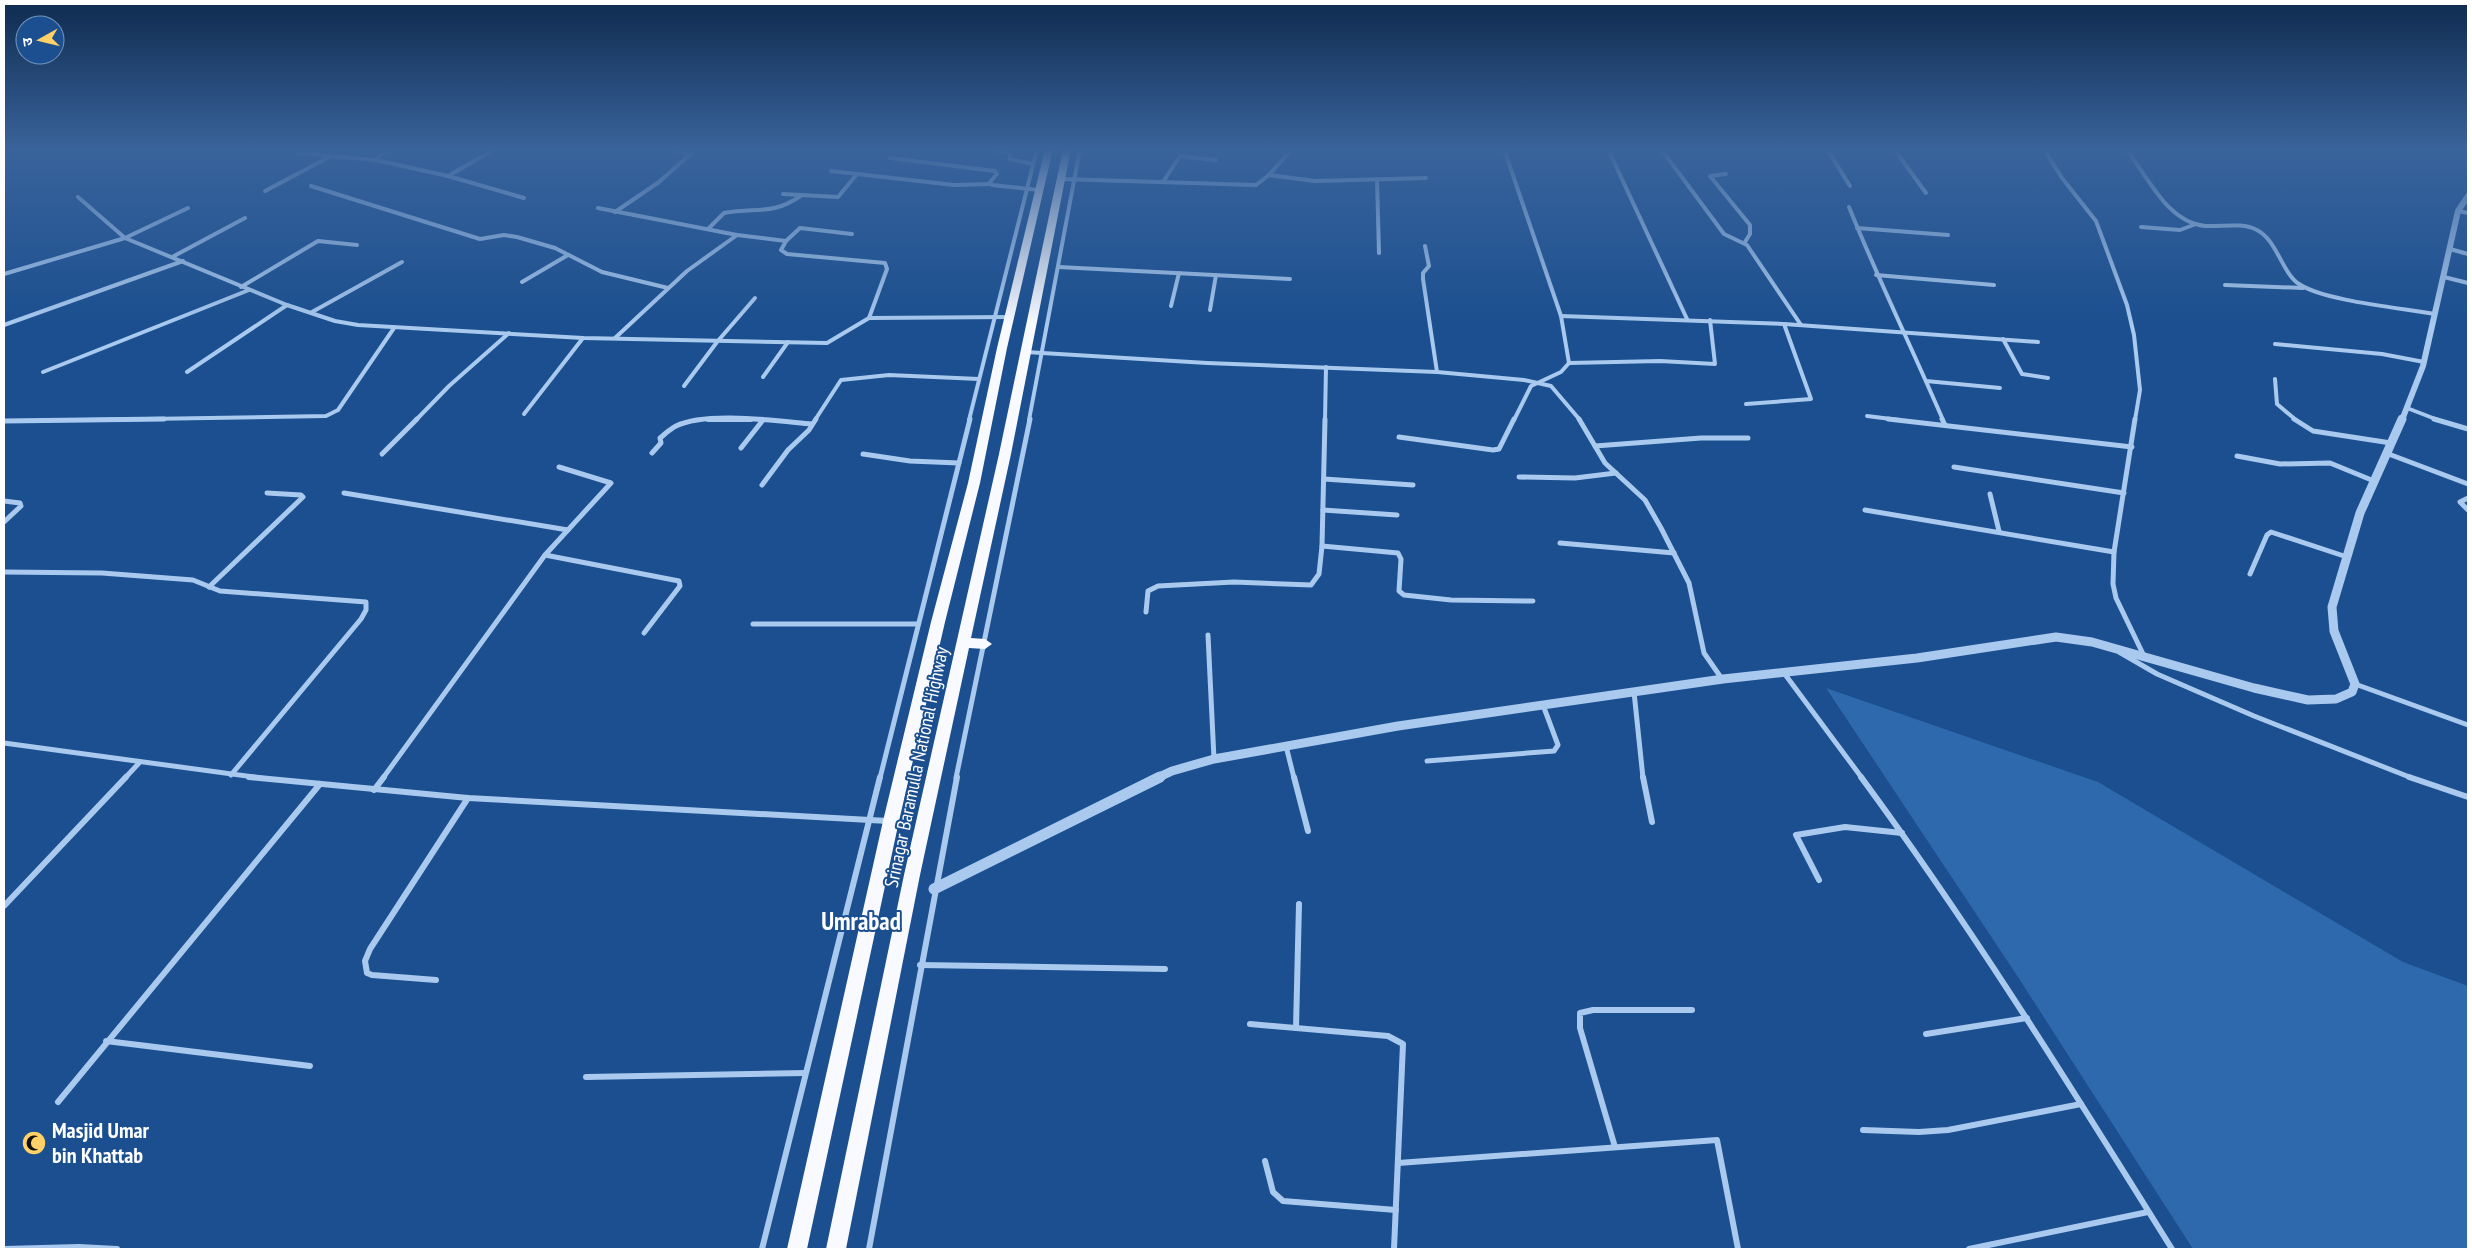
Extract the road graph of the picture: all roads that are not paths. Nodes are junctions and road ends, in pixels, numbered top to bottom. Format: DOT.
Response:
graph roads {
  1 [pos="89,207"];
  2 [pos="379,207"];
  3 [pos="622,207"];
  4 [pos="782,207"];
  5 [pos="1023,207"];
  6 [pos="1034,207"];
  7 [pos="1056,207"];
  8 [pos="1070,207"];
  9 [pos="1378,207"];
  10 [pos="1524,207"];
  11 [pos="1635,207"];
  12 [pos="1704,207"];
  13 [pos="1735,207"];
  14 [pos="1849,207"];
  15 [pos="2085,207"];
  16 [pos="2172,207"];
  17 [pos="2460,207"];
  18 [pos="188,208"];
  19 [pos="598,208"];
  20 [pos="2458,211"];
  21 [pos="615,212"];
  22 [pos="2468,213"];
  23 [pos="245,218"];
  24 [pos="2196,224"];
  25 [pos="2141,226"];
  26 [pos="1857,228"];
  27 [pos="708,229"];
  28 [pos="852,234"];
  29 [pos="737,235"];
  30 [pos="1948,235"];
  31 [pos="125,238"];
  32 [pos="786,241"];
  33 [pos="1745,242"];
  34 [pos="356,245"];
  35 [pos="1425,246"];
  36 [pos="2450,249"];
  37 [pos="1379,253"];
  38 [pos="2468,254"];
  39 [pos="568,255"];
  40 [pos="174,256"];
  41 [pos="183,261"];
  42 [pos="402,262"];
  43 [pos="1059,267"];
  44 [pos="1179,273"];
  45 [pos="4,274"];
  46 [pos="1216,275"];
  47 [pos="1876,275"];
  48 [pos="2444,277"];
  49 [pos="1290,279"];
  50 [pos="522,282"];
  51 [pos="2468,283"];
  52 [pos="1994,285"];
  53 [pos="2225,285"];
  54 [pos="241,287"];
  55 [pos="668,288"];
  56 [pos="2304,288"];
  57 [pos="248,290"];
  58 [pos="755,298"];
  59 [pos="287,305"];
  60 [pos="1172,306"];
  61 [pos="1210,310"];
  62 [pos="312,312"];
  63 [pos="2435,314"];
  64 [pos="1560,316"];
  65 [pos="1002,317"];
  66 [pos="869,318"];
  67 [pos="1687,318"];
  68 [pos="1710,320"];
  69 [pos="4,324"];
  70 [pos="1784,324"];
  71 [pos="1801,325"];
  72 [pos="394,328"];
  73 [pos="1905,331"];
  74 [pos="510,333"];
  75 [pos="583,338"];
  76 [pos="615,338"];
  77 [pos="2003,339"];
  78 [pos="717,342"];
  79 [pos="788,342"];
  80 [pos="2038,342"];
  81 [pos="2275,344"];
  82 [pos="1026,352"];
  83 [pos="1043,353"];
  84 [pos="2424,362"];
  85 [pos="1568,363"];
  86 [pos="1326,367"];
  87 [pos="43,372"];
  88 [pos="187,372"];
  89 [pos="1437,372"];
  90 [pos="763,377"];
  91 [pos="2048,378"];
  92 [pos="979,379"];
  93 [pos="2276,379"];
  94 [pos="1926,381"];
  95 [pos="1536,382"];
  96 [pos="684,386"];
  97 [pos="2000,388"];
  98 [pos="1746,404"];
  99 [pos="2407,408"];
  100 [pos="524,414"];
  101 [pos="1867,416"];
  102 [pos="762,420"];
  103 [pos="4,422"];
  104 [pos="812,424"];
  105 [pos="1945,425"];
  106 [pos="2468,429"];
  107 [pos="1399,437"];
  108 [pos="1748,438"];
  109 [pos="2391,443"];
  110 [pos="1595,446"];
  111 [pos="2132,447"];
  112 [pos="741,448"];
  113 [pos="652,452"];
  114 [pos="2386,453"];
  115 [pos="382,454"];
  116 [pos="863,454"];
  117 [pos="2236,456"];
  118 [pos="959,463"];
  119 [pos="559,467"];
  120 [pos="1954,467"];
  121 [pos="1616,473"];
  122 [pos="1519,477"];
  123 [pos="1324,479"];
  124 [pos="2374,481"];
  125 [pos="2468,484"];
  126 [pos="762,485"];
  127 [pos="1413,485"];
  128 [pos="267,493"];
  129 [pos="344,493"];
  130 [pos="2124,493"];
  131 [pos="1990,494"];
  132 [pos="2468,498"];
  133 [pos="4,501"];
  134 [pos="1323,510"];
  135 [pos="1865,510"];
  136 [pos="2468,510"];
  137 [pos="1397,515"];
  138 [pos="4,522"];
  139 [pos="568,530"];
  140 [pos="1999,531"];
  141 [pos="1560,543"];
  142 [pos="1322,546"];
  143 [pos="2114,552"];
  144 [pos="1674,553"];
  145 [pos="545,555"];
  146 [pos="2347,557"];
  147 [pos="4,572"];
  148 [pos="2250,574"];
  149 [pos="208,587"];
  150 [pos="1533,601"];
  151 [pos="1146,612"];
  152 [pos="754,624"];
  153 [pos="918,624"];
  154 [pos="644,632"];
  155 [pos="1208,635"];
  156 [pos="963,643"];
  157 [pos="985,644"];
  158 [pos="2112,648"];
  159 [pos="2144,657"];
  160 [pos="1784,673"];
  161 [pos="1723,679"];
  162 [pos="2355,684"];
  163 [pos="1634,692"];
  164 [pos="1543,705"];
  165 [pos="2468,725"];
  166 [pos="4,743"];
  167 [pos="1286,746"];
  168 [pos="1214,759"];
  169 [pos="1427,760"];
  170 [pos="140,762"];
  171 [pos="231,775"];
  172 [pos="320,784"];
  173 [pos="374,790"];
  174 [pos="2468,797"];
  175 [pos="468,798"];
  176 [pos="868,821"];
  177 [pos="891,821"];
  178 [pos="1652,822"];
  179 [pos="1308,831"];
  180 [pos="1902,833"];
  181 [pos="1819,880"];
  182 [pos="934,890"];
  183 [pos="1299,904"];
  184 [pos="4,906"];
  185 [pos="920,965"];
  186 [pos="1165,968"];
  187 [pos="436,980"];
  188 [pos="1692,1010"];
  189 [pos="2027,1018"];
  190 [pos="1250,1024"];
  191 [pos="1296,1028"];
  192 [pos="1926,1034"];
  193 [pos="106,1041"];
  194 [pos="310,1066"];
  195 [pos="805,1074"];
  196 [pos="586,1077"];
  197 [pos="58,1102"];
  198 [pos="2081,1104"];
  199 [pos="1863,1130"];
  200 [pos="1615,1147"];
  201 [pos="1265,1161"];
  202 [pos="1398,1163"];
  203 [pos="1396,1210"];
  204 [pos="2148,1212"];
  205 [pos="4,1249"];
  206 [pos="117,1249"];
  207 [pos="762,1249"];
  208 [pos="797,1249"];
  209 [pos="836,1249"];
  210 [pos="869,1249"];
  211 [pos="1394,1249"];
  212 [pos="1738,1249"];
  213 [pos="1969,1249"];
  214 [pos="2172,1249"];
  1 -- 31 [label="street"];
  2 -- 39 [label="street"];
  3 -- 21 [label="street"];
  4 -- 27 [label="street"];
  5 -- 65 [label="street"];
  6 -- 65 [label="highway"];
  7 -- 82 [label="highway, Srinagar Baramulla National Highway"];
  8 -- 43 [label="street"];
  9 -- 37 [label="street"];
  10 -- 64 [label="street"];
  11 -- 67 [label="street"];
  12 -- 33 [label="street"];
  13 -- 33 [label="street"];
  14 -- 26 [label="street"];
  15 -- 111 [label="street"];
  16 -- 24 [label="street"];
  17 -- 20 [label="street"];
  18 -- 31 [label="street"];
  19 -- 21 [label="street"];
  20 -- 22 [label="street"];
  20 -- 36 [label="street"];
  21 -- 27 [label="street"];
  23 -- 40 [label="street"];
  24 -- 25 [label="street"];
  24 -- 56 [label="street"];
  26 -- 30 [label="street"];
  26 -- 47 [label="street"];
  27 -- 29 [label="street"];
  28 -- 32 [label="street"];
  29 -- 32 [label="street"];
  29 -- 55 [label="street"];
  31 -- 40 [label="street"];
  31 -- 45 [label="street"];
  32 -- 66 [label="street"];
  33 -- 71 [label="street"];
  34 -- 54 [label="street"];
  35 -- 89 [label="street"];
  36 -- 38 [label="street"];
  36 -- 48 [label="street"];
  39 -- 50 [label="street"];
  39 -- 55 [label="street"];
  40 -- 41 [label="street"];
  41 -- 54 [label="street"];
  41 -- 69 [label="street"];
  42 -- 62 [label="street"];
  43 -- 44 [label="street"];
  43 -- 83 [label="street"];
  44 -- 46 [label="street"];
  44 -- 60 [label="street"];
  46 -- 49 [label="street"];
  46 -- 61 [label="street"];
  47 -- 52 [label="street"];
  47 -- 73 [label="street"];
  48 -- 51 [label="street"];
  48 -- 63 [label="street"];
  53 -- 56 [label="street"];
  54 -- 57 [label="street"];
  55 -- 76 [label="street"];
  56 -- 63 [label="street"];
  57 -- 59 [label="street"];
  57 -- 87 [label="street"];
  58 -- 78 [label="street"];
  59 -- 62 [label="street"];
  59 -- 88 [label="street"];
  62 -- 72 [label="street"];
  63 -- 84 [label="street"];
  64 -- 67 [label="street"];
  64 -- 85 [label="street"];
  65 -- 66 [label="street"];
  65 -- 92 [label="street"];
  65 -- 177 [label="highway"];
  66 -- 79 [label="street"];
  67 -- 68 [label="street"];
  68 -- 70 [label="street"];
  68 -- 85 [label="street"];
  70 -- 71 [label="street"];
  70 -- 98 [label="street"];
  71 -- 73 [label="street"];
  72 -- 74 [label="street"];
  72 -- 103 [label="street"];
  73 -- 77 [label="street"];
  73 -- 94 [label="street"];
  74 -- 75 [label="street"];
  74 -- 115 [label="street"];
  75 -- 76 [label="street"];
  75 -- 100 [label="street"];
  76 -- 78 [label="street"];
  77 -- 80 [label="street"];
  77 -- 91 [label="street"];
  78 -- 79 [label="street"];
  78 -- 96 [label="street"];
  79 -- 90 [label="street"];
  81 -- 84 [label="street"];
  82 -- 83 [label="street"];
  82 -- 156 [label="highway, Srinagar Baramulla National Highway"];
  83 -- 86 [label="street"];
  83 -- 157 [label="street"];
  84 -- 99 [label="street"];
  85 -- 95 [label="street"];
  86 -- 89 [label="street"];
  86 -- 123 [label="street"];
  89 -- 95 [label="street"];
  92 -- 104 [label="street"];
  92 -- 118 [label="street"];
  93 -- 109 [label="street"];
  94 -- 97 [label="street"];
  94 -- 105 [label="street"];
  95 -- 107 [label="street"];
  95 -- 110 [label="street"];
  99 -- 106 [label="street"];
  99 -- 109 [label="street"];
  101 -- 105 [label="street"];
  102 -- 104 [label="street"];
  102 -- 112 [label="street"];
  102 -- 113 [label="street"];
  104 -- 126 [label="street"];
  105 -- 111 [label="street"];
  108 -- 110 [label="street"];
  109 -- 114 [label="street"];
  110 -- 121 [label="street"];
  111 -- 130 [label="street"];
  114 -- 124 [label="street"];
  114 -- 125 [label="street"];
  116 -- 118 [label="street"];
  117 -- 124 [label="street"];
  118 -- 153 [label="street"];
  119 -- 139 [label="street"];
  120 -- 130 [label="street"];
  121 -- 122 [label="street"];
  121 -- 144 [label="street"];
  123 -- 127 [label="street"];
  123 -- 134 [label="street"];
  124 -- 146 [label="street"];
  128 -- 149 [label="street"];
  129 -- 139 [label="street"];
  130 -- 143 [label="street"];
  131 -- 140 [label="street"];
  132 -- 136 [label="street"];
  133 -- 138 [label="street"];
  134 -- 137 [label="street"];
  134 -- 142 [label="street"];
  135 -- 140 [label="street"];
  139 -- 145 [label="street"];
  140 -- 143 [label="street"];
  141 -- 144 [label="street"];
  142 -- 150 [label="street"];
  142 -- 151 [label="street"];
  143 -- 159 [label="street"];
  144 -- 161 [label="street"];
  145 -- 154 [label="street"];
  145 -- 173 [label="street"];
  146 -- 148 [label="street"];
  146 -- 162 [label="street"];
  147 -- 149 [label="street"];
  149 -- 171 [label="street"];
  152 -- 153 [label="street"];
  153 -- 176 [label="street"];
  155 -- 168 [label="street"];
  156 -- 157 [label="highway"];
  156 -- 209 [label="highway, Srinagar Baramulla National Highway"];
  157 -- 182 [label="street"];
  158 -- 159 [label="street"];
  158 -- 160 [label="street"];
  158 -- 174 [label="street"];
  159 -- 162 [label="street"];
  160 -- 161 [label="street"];
  160 -- 180 [label="street"];
  161 -- 163 [label="street"];
  162 -- 165 [label="street"];
  163 -- 164 [label="street"];
  163 -- 178 [label="street"];
  164 -- 167 [label="street"];
  164 -- 169 [label="street"];
  166 -- 170 [label="street"];
  167 -- 168 [label="street"];
  167 -- 179 [label="street"];
  168 -- 182 [label="street"];
  170 -- 171 [label="street"];
  170 -- 184 [label="street"];
  171 -- 172 [label="street"];
  172 -- 173 [label="street"];
  172 -- 193 [label="street"];
  173 -- 175 [label="street"];
  175 -- 176 [label="street"];
  175 -- 187 [label="street"];
  176 -- 177 [label="street"];
  176 -- 195 [label="street"];
  177 -- 208 [label="highway"];
  180 -- 181 [label="street"];
  180 -- 189 [label="street"];
  182 -- 185 [label="street"];
  183 -- 191 [label="street"];
  185 -- 186 [label="street"];
  185 -- 210 [label="street"];
  188 -- 200 [label="street"];
  189 -- 192 [label="street"];
  189 -- 198 [label="street"];
  190 -- 191 [label="street"];
  191 -- 202 [label="street"];
  193 -- 194 [label="street"];
  193 -- 197 [label="street"];
  195 -- 196 [label="street"];
  195 -- 207 [label="street"];
  198 -- 199 [label="street"];
  198 -- 204 [label="street"];
  200 -- 202 [label="street"];
  200 -- 212 [label="street"];
  201 -- 203 [label="street"];
  202 -- 203 [label="street"];
  203 -- 211 [label="street"];
  204 -- 213 [label="street"];
  204 -- 214 [label="street"];
  205 -- 206 [label="street"];
}
